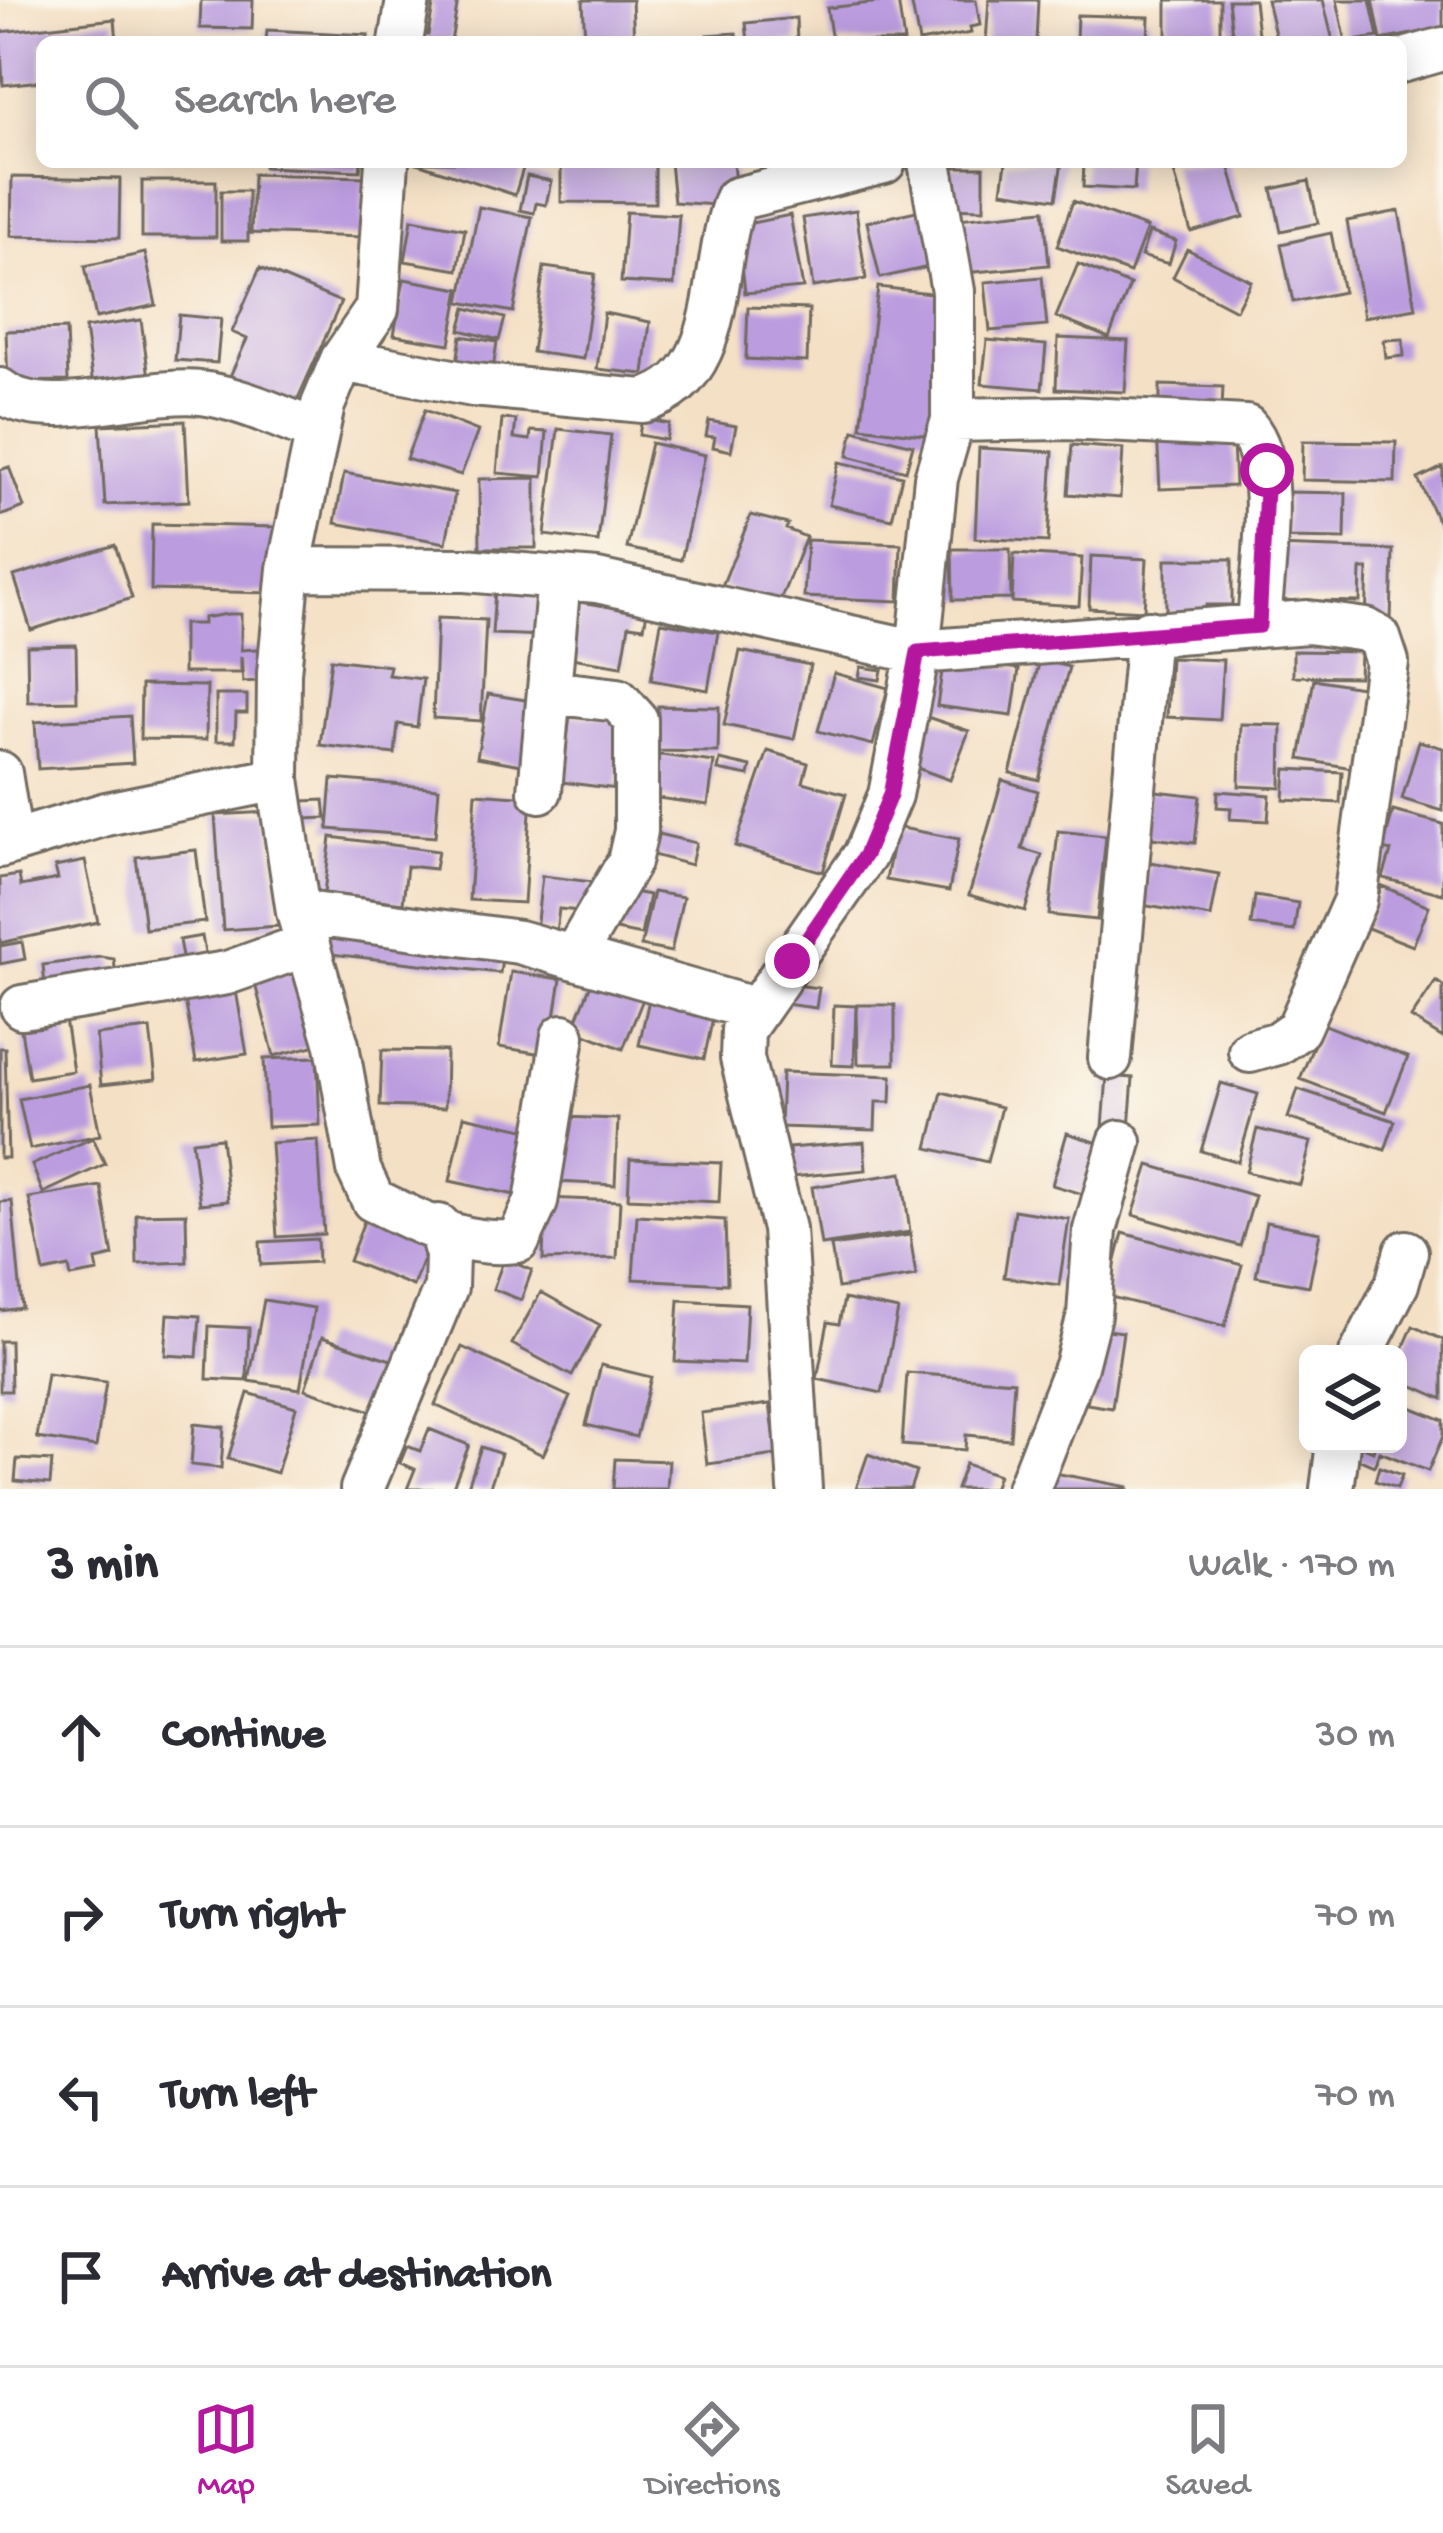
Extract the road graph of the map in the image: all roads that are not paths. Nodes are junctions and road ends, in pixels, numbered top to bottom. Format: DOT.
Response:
graph roads {
  1 [pos="408,0"];
  2 [pos="402,36"];
  3 [pos="1443,49"];
  4 [pos="1407,59"];
  5 [pos="388,168"];
  6 [pos="860,168"];
  7 [pos="931,168"];
  8 [pos="342,360"];
  9 [pos="0,390"];
  10 [pos="953,420"];
  11 [pos="316,431"];
  12 [pos="289,569"];
  13 [pos="560,578"];
  14 [pos="1259,626"];
  15 [pos="1148,632"];
  16 [pos="918,652"];
  17 [pos="549,692"];
  18 [pos="0,773"];
  19 [pos="278,778"];
  20 [pos="540,791"];
  21 [pos="5,844"];
  22 [pos="302,928"];
  23 [pos="574,956"];
  24 [pos="22,1007"];
  25 [pos="754,1009"];
  26 [pos="562,1036"];
  27 [pos="1250,1051"];
  28 [pos="1110,1058"];
  29 [pos="1120,1142"];
  30 [pos="439,1226"];
  31 [pos="1406,1252"];
  32 [pos="1366,1345"];
  33 [pos="1337,1453"];
  34 [pos="362,1489"];
  35 [pos="800,1489"];
  36 [pos="1028,1489"];
  37 [pos="1332,1489"];
  1 -- 2 [label="street"];
  3 -- 4 [label="street"];
  5 -- 8 [label="street"];
  6 -- 8 [label="street"];
  7 -- 10 [label="street"];
  8 -- 11 [label="street"];
  9 -- 11 [label="street"];
  10 -- 14 [label="street"];
  10 -- 16 [label="street"];
  11 -- 12 [label="street"];
  12 -- 13 [label="street"];
  12 -- 19 [label="street"];
  13 -- 16 [label="street"];
  13 -- 17 [label="street"];
  14 -- 15 [label="street"];
  14 -- 27 [label="street"];
  15 -- 16 [label="street"];
  15 -- 28 [label="street"];
  16 -- 25 [label="street"];
  17 -- 20 [label="street"];
  17 -- 23 [label="street"];
  18 -- 21 [label="street"];
  19 -- 21 [label="street"];
  19 -- 22 [label="street"];
  22 -- 23 [label="street"];
  22 -- 24 [label="street"];
  22 -- 30 [label="street"];
  23 -- 25 [label="street"];
  25 -- 35 [label="street"];
  26 -- 30 [label="street"];
  29 -- 36 [label="street"];
  30 -- 34 [label="street"];
  31 -- 32 [label="street"];
  33 -- 37 [label="street"];
}
